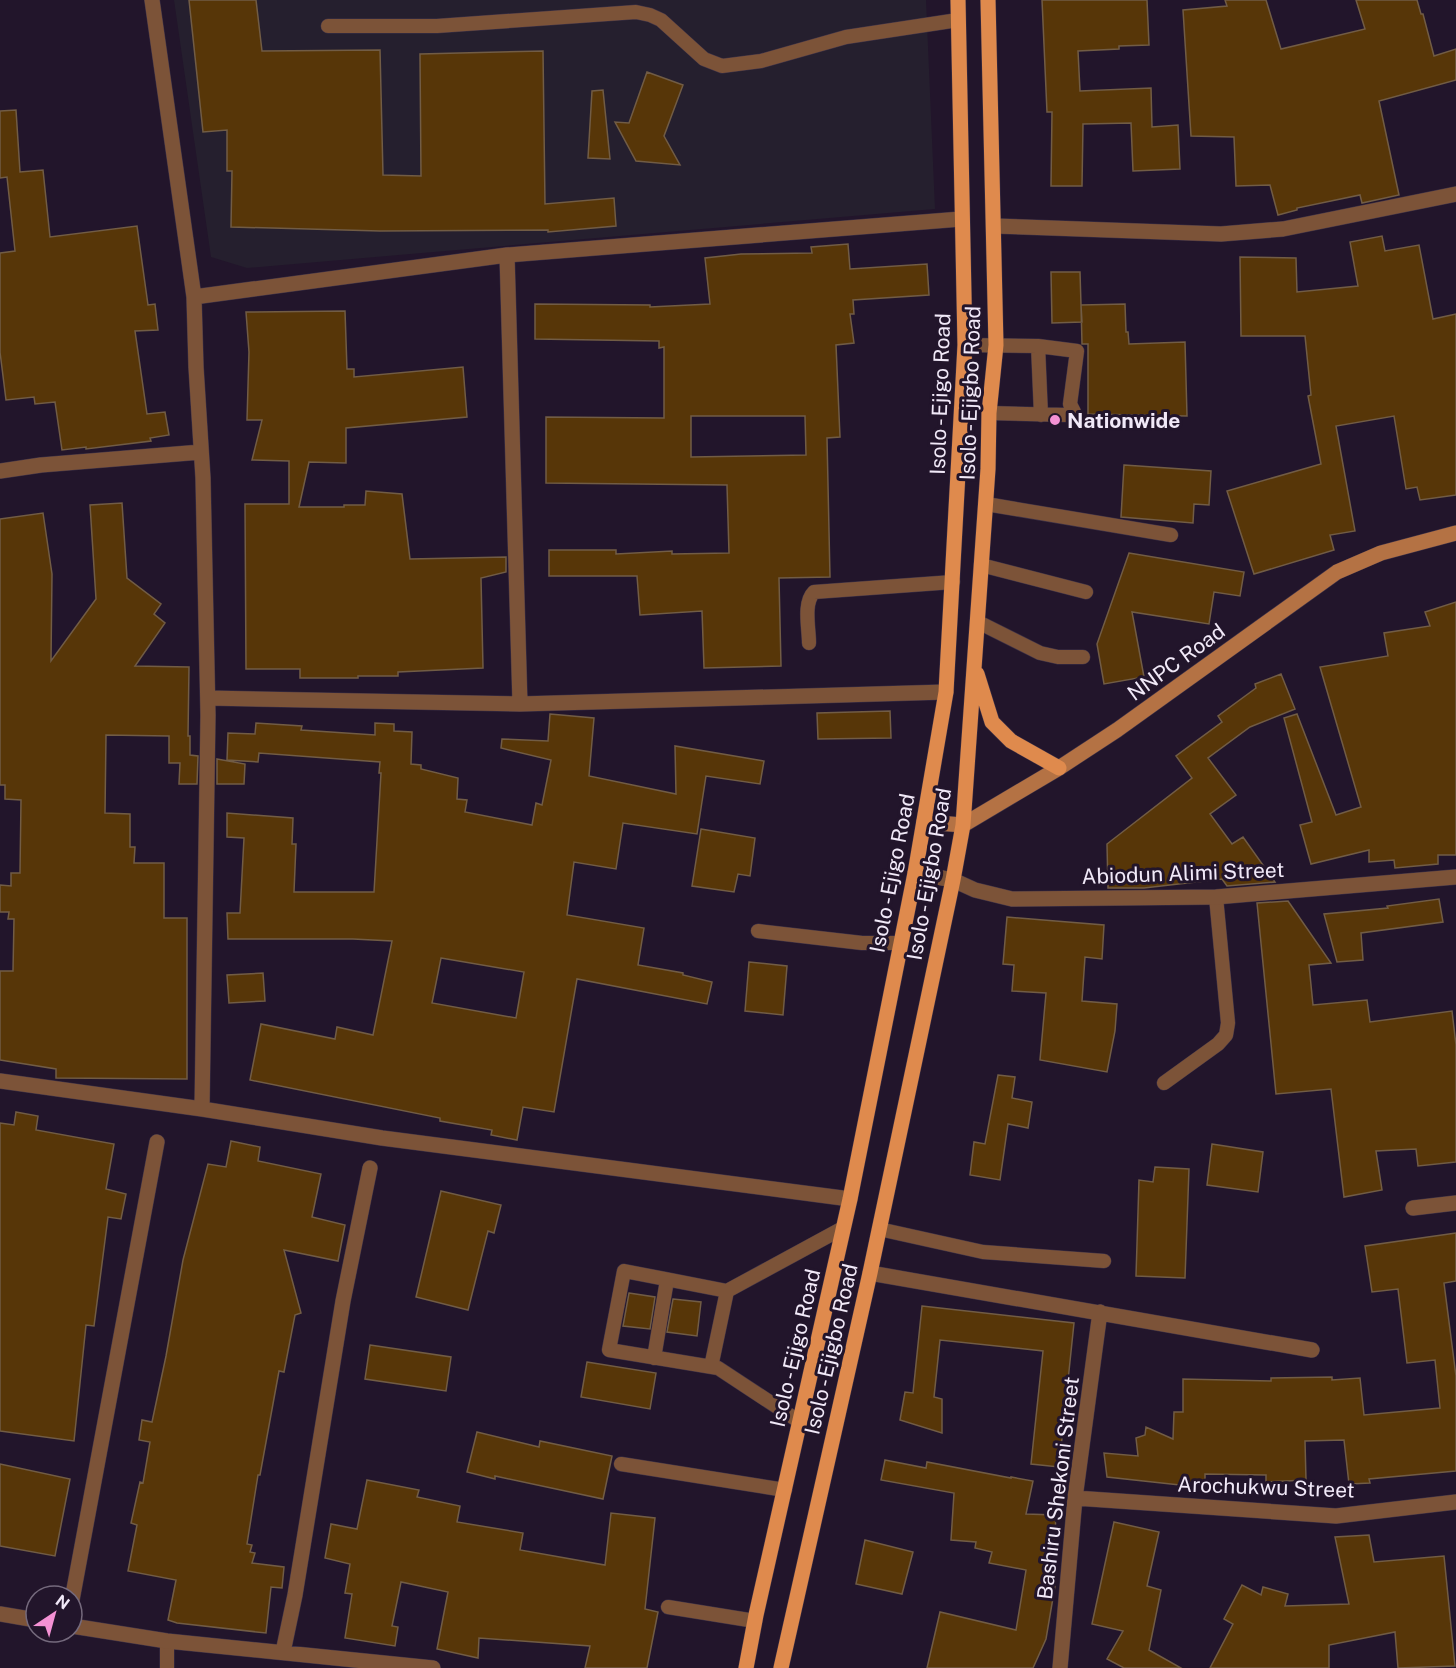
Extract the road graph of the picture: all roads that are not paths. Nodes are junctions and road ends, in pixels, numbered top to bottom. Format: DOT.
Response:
graph roads {
  1 [pos="152,0"];
  2 [pos="957,0"];
  3 [pos="988,0"];
  4 [pos="958,20"];
  5 [pos="328,26"];
  6 [pos="1456,194"];
  7 [pos="961,219"];
  8 [pos="994,226"];
  9 [pos="507,255"];
  10 [pos="194,297"];
  11 [pos="965,345"];
  12 [pos="996,345"];
  13 [pos="1038,345"];
  14 [pos="989,413"];
  15 [pos="1041,416"];
  16 [pos="201,452"];
  17 [pos="0,471"];
  18 [pos="986,504"];
  19 [pos="1456,533"];
  20 [pos="1171,535"];
  21 [pos="981,565"];
  22 [pos="953,582"];
  23 [pos="1086,592"];
  24 [pos="978,622"];
  25 [pos="809,643"];
  26 [pos="1083,657"];
  27 [pos="975,667"];
  28 [pos="946,692"];
  29 [pos="208,698"];
  30 [pos="520,704"];
  31 [pos="1059,768"];
  32 [pos="924,822"];
  33 [pos="963,825"];
  34 [pos="915,873"];
  35 [pos="1456,877"];
  36 [pos="953,880"];
  37 [pos="1216,897"];
  38 [pos="758,931"];
  39 [pos="901,944"];
  40 [pos="0,1081"];
  41 [pos="1164,1083"];
  42 [pos="202,1109"];
  43 [pos="157,1142"];
  44 [pos="370,1168"];
  45 [pos="850,1199"];
  46 [pos="1456,1203"];
  47 [pos="1413,1208"];
  48 [pos="843,1228"];
  49 [pos="879,1229"];
  50 [pos="1104,1261"];
  51 [pos="870,1273"];
  52 [pos="667,1280"];
  53 [pos="727,1291"];
  54 [pos="1100,1312"];
  55 [pos="1312,1350"];
  56 [pos="654,1358"];
  57 [pos="711,1367"];
  58 [pos="800,1422"];
  59 [pos="621,1464"];
  60 [pos="785,1490"];
  61 [pos="1075,1498"];
  62 [pos="1456,1502"];
  63 [pos="75,1584"];
  64 [pos="668,1607"];
  65 [pos="0,1614"];
  66 [pos="24,1618"];
  67 [pos="755,1621"];
  68 [pos="84,1628"];
  69 [pos="167,1641"];
  70 [pos="283,1652"];
  71 [pos="167,1668"];
  72 [pos="433,1668"];
  73 [pos="746,1668"];
  74 [pos="781,1668"];
  75 [pos="1060,1668"];
  1 -- 10 [label="street"];
  2 -- 4 [label="main road, Isolo - Ejigo Road"];
  3 -- 8 [label="main road, Isolo - Ejigbo Road"];
  4 -- 5 [label="lane"];
  4 -- 7 [label="main road, Isolo - Ejigo Road"];
  6 -- 8 [label="street"];
  7 -- 9 [label="street"];
  7 -- 11 [label="main road, Isolo - Ejigo Road"];
  8 -- 12 [label="main road, Isolo - Ejigbo Road"];
  9 -- 10 [label="street"];
  9 -- 30 [label="street"];
  10 -- 16 [label="street"];
  11 -- 12 [label="lane"];
  11 -- 22 [label="main road, Isolo - Ejigo Road"];
  12 -- 13 [label="lane"];
  12 -- 14 [label="main road, Isolo - Ejigbo Road"];
  13 -- 15 [label="lane"];
  13 -- 15 [label="lane"];
  14 -- 15 [label="lane"];
  14 -- 18 [label="main road, Isolo - Ejigbo Road"];
  16 -- 17 [label="street"];
  16 -- 29 [label="street"];
  18 -- 20 [label="lane"];
  18 -- 21 [label="main road, Isolo - Ejigbo Road"];
  19 -- 31 [label="street, NNPC Road"];
  21 -- 23 [label="lane"];
  21 -- 24 [label="main road, Isolo - Ejigbo Road"];
  22 -- 25 [label="lane"];
  22 -- 28 [label="main road, Isolo - Ejigo Road"];
  24 -- 26 [label="lane"];
  24 -- 27 [label="main road, Isolo - Ejigbo Road"];
  27 -- 31 [label="main road"];
  27 -- 33 [label="main road, Isolo - Ejigbo Road"];
  28 -- 30 [label="street"];
  28 -- 32 [label="main road, Isolo - Ejigo Road"];
  29 -- 30 [label="street"];
  29 -- 42 [label="street"];
  31 -- 33 [label="street, NNPC Road"];
  32 -- 33 [label="street"];
  32 -- 34 [label="main road, Isolo - Ejigo Road"];
  33 -- 36 [label="main road, Isolo - Ejigbo Road"];
  34 -- 36 [label="street, Abiodun Alimi Street"];
  34 -- 39 [label="main road, Isolo - Ejigo Road"];
  35 -- 37 [label="street, Abiodun Alimi Street"];
  36 -- 37 [label="street, Abiodun Alimi Street"];
  36 -- 49 [label="main road, Isolo - Ejigbo Road"];
  37 -- 41 [label="lane"];
  38 -- 39 [label="lane"];
  39 -- 45 [label="main road, Isolo - Ejigo Road"];
  40 -- 42 [label="street"];
  42 -- 45 [label="street"];
  43 -- 63 [label="street"];
  44 -- 70 [label="street"];
  45 -- 48 [label="main road, Isolo - Ejigo Road"];
  46 -- 47 [label="street"];
  48 -- 53 [label="lane"];
  48 -- 58 [label="main road, Isolo - Ejigo Road"];
  49 -- 50 [label="lane"];
  49 -- 51 [label="main road, Isolo - Ejigbo Road"];
  51 -- 54 [label="street"];
  51 -- 74 [label="main road, Isolo - Ejigbo Road"];
  52 -- 53 [label="lane"];
  52 -- 56 [label="lane"];
  52 -- 56 [label="lane"];
  53 -- 57 [label="lane"];
  54 -- 55 [label="street"];
  54 -- 61 [label="street, Bashiru Shekoni Street"];
  56 -- 57 [label="lane"];
  57 -- 58 [label="lane"];
  58 -- 60 [label="main road, Isolo - Ejigo Road"];
  59 -- 60 [label="lane"];
  60 -- 67 [label="main road, Isolo - Ejigo Road"];
  61 -- 62 [label="street, Arochukwu Street"];
  61 -- 75 [label="street, Bashiru Shekoni Street"];
  64 -- 67 [label="lane"];
  65 -- 66 [label="street"];
  67 -- 73 [label="main road, Isolo - Ejigo Road"];
  68 -- 69 [label="street"];
  69 -- 70 [label="street"];
  69 -- 71 [label="lane"];
  70 -- 72 [label="street"];
}
